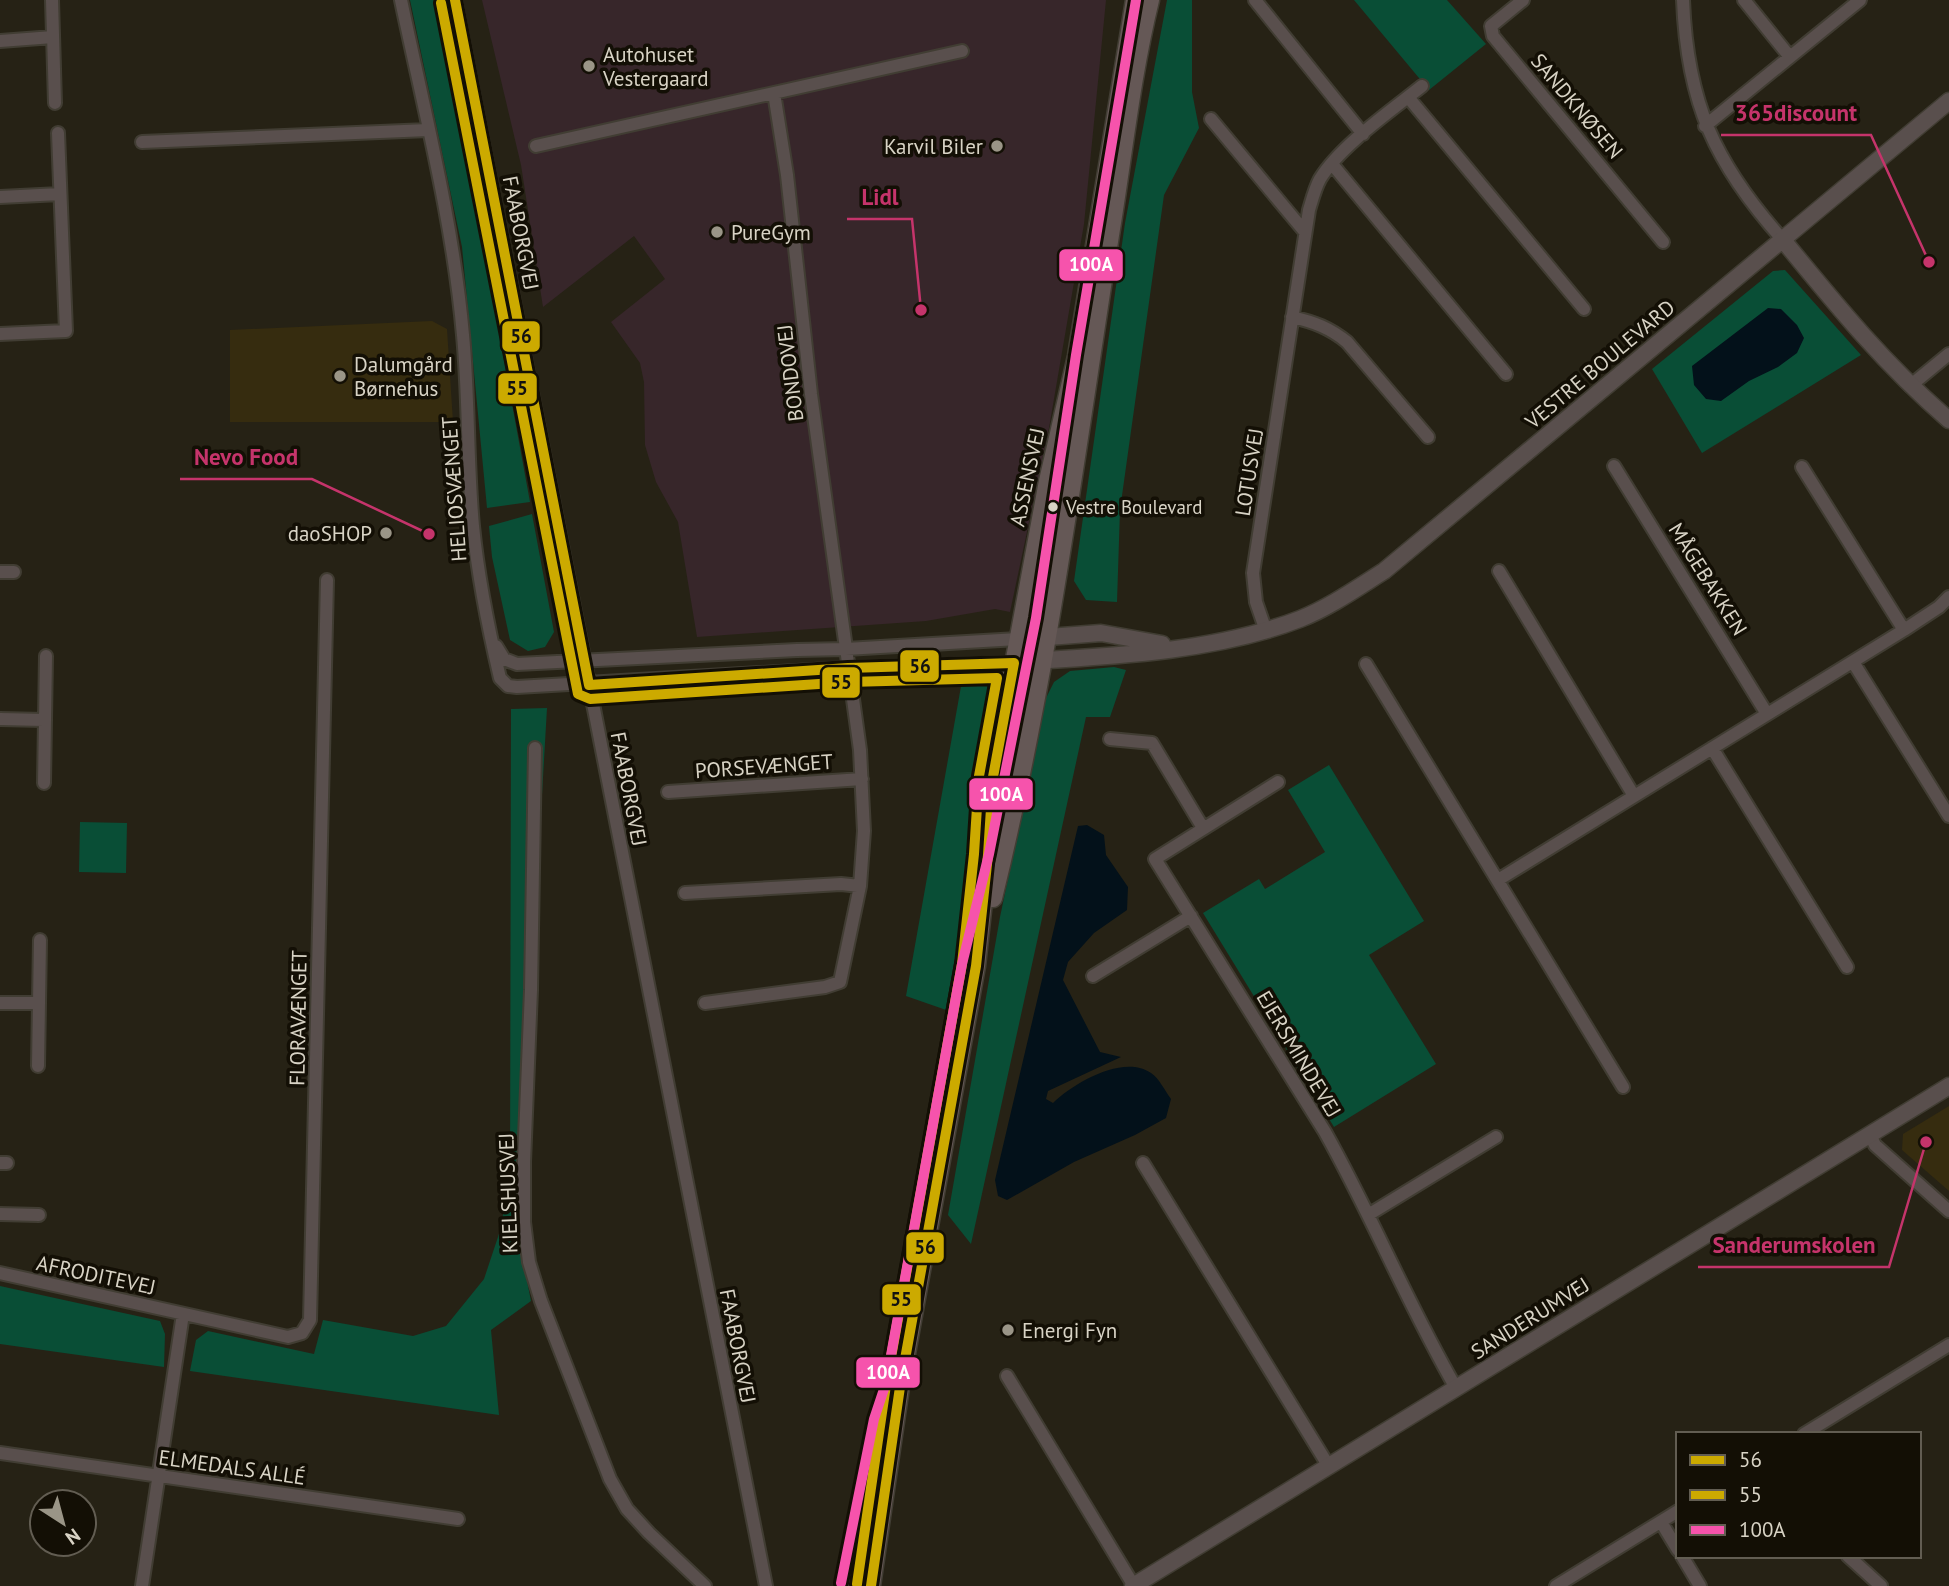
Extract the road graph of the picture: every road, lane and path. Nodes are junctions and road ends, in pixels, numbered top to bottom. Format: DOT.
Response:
graph roads {
  1 [pos="52,0"];
  2 [pos="401,0"];
  3 [pos="454,0"];
  4 [pos="1135,0"];
  5 [pos="1150,0"];
  6 [pos="1255,0"];
  7 [pos="1523,0"];
  8 [pos="1683,0"];
  9 [pos="1744,0"];
  10 [pos="1860,0"];
  11 [pos="53,37"];
  12 [pos="0,41"];
  13 [pos="962,51"];
  14 [pos="1790,57"];
  15 [pos="1422,86"];
  16 [pos="774,93"];
  17 [pos="1408,97"];
  18 [pos="1949,101"];
  19 [pos="55,103"];
  20 [pos="1211,119"];
  21 [pos="1705,126"];
  22 [pos="428,130"];
  23 [pos="58,133"];
  24 [pos="1363,134"];
  25 [pos="142,142"];
  26 [pos="536,146"];
  27 [pos="1332,164"];
  28 [pos="60,194"];
  29 [pos="0,197"];
  30 [pos="1305,232"];
  31 [pos="1783,240"];
  32 [pos="1663,242"];
  33 [pos="1584,309"];
  34 [pos="1292,317"];
  35 [pos="0,334"];
  36 [pos="1949,354"];
  37 [pos="1506,374"];
  38 [pos="1910,386"];
  39 [pos="1949,420"];
  40 [pos="1428,437"];
  41 [pos="1614,466"];
  42 [pos="1802,467"];
  43 [pos="1499,571"];
  44 [pos="0,572"];
  45 [pos="14,572"];
  46 [pos="327,580"];
  47 [pos="1949,597"];
  48 [pos="1904,630"];
  49 [pos="1266,631"];
  50 [pos="490,637"];
  51 [pos="1032,638"];
  52 [pos="1178,647"];
  53 [pos="846,649"];
  54 [pos="46,656"];
  55 [pos="585,662"];
  56 [pos="1027,662"];
  57 [pos="1853,662"];
  58 [pos="1366,664"];
  59 [pos="848,668"];
  60 [pos="589,685"];
  61 [pos="1767,714"];
  62 [pos="0,719"];
  63 [pos="44,720"];
  64 [pos="1110,739"];
  65 [pos="535,748"];
  66 [pos="1712,748"];
  67 [pos="862,779"];
  68 [pos="1278,782"];
  69 [pos="44,783"];
  70 [pos="668,792"];
  71 [pos="1634,796"];
  72 [pos="1949,816"];
  73 [pos="1203,828"];
  74 [pos="1498,880"];
  75 [pos="860,886"];
  76 [pos="685,893"];
  77 [pos="1191,916"];
  78 [pos="40,940"];
  79 [pos="976,966"];
  80 [pos="1847,967"];
  81 [pos="1093,976"];
  82 [pos="0,1003"];
  83 [pos="39,1003"];
  84 [pos="705,1003"];
  85 [pos="38,1066"];
  86 [pos="1949,1086"];
  87 [pos="1623,1087"];
  88 [pos="1870,1135"];
  89 [pos="1496,1137"];
  90 [pos="1143,1163"];
  91 [pos="1949,1211"];
  92 [pos="0,1214"];
  93 [pos="38,1215"];
  94 [pos="1368,1215"];
  95 [pos="0,1273"];
  96 [pos="183,1314"];
  97 [pos="1949,1345"];
  98 [pos="1007,1376"];
  99 [pos="900,1387"];
  100 [pos="1456,1388"];
  101 [pos="1807,1432"];
  102 [pos="0,1453"];
  103 [pos="1328,1465"];
  104 [pos="158,1476"];
  105 [pos="1676,1512"];
  106 [pos="458,1519"];
  107 [pos="1661,1522"];
  108 [pos="1676,1547"];
  109 [pos="1683,1558"];
  110 [pos="1850,1558"];
  111 [pos="142,1586"];
  112 [pos="705,1586"];
  113 [pos="765,1586"];
  114 [pos="855,1586"];
  115 [pos="871,1586"];
  116 [pos="1134,1586"];
  117 [pos="1556,1586"];
  118 [pos="1700,1586"];
  119 [pos="1881,1586"];
  1 -- 11 [label="street"];
  2 -- 22 [label="street, HELIOSVÆNGET"];
  3 -- 55 [label="street, FAABORGVEJ"];
  4 -- 51 [label="main road, ASSENSVEJ"];
  5 -- 51 [label="main road, ASSENSVEJ"];
  6 -- 24 [label="street"];
  7 -- 32 [label="street, SANDKNØSEN"];
  8 -- 21 [label="street"];
  9 -- 14 [label="street"];
  10 -- 14 [label="street"];
  11 -- 12 [label="street"];
  11 -- 19 [label="street"];
  13 -- 16 [label="street"];
  14 -- 21 [label="street"];
  15 -- 17 [label="street, LOTUSVEJ"];
  16 -- 26 [label="street"];
  16 -- 53 [label="street, BONDOVEJ"];
  17 -- 24 [label="street, LOTUSVEJ"];
  17 -- 33 [label="street"];
  18 -- 31 [label="street, VESTRE BOULEVARD"];
  20 -- 30 [label="street"];
  21 -- 31 [label="street"];
  22 -- 25 [label="street"];
  22 -- 50 [label="street, HELIOSVÆNGET"];
  23 -- 28 [label="street"];
  24 -- 27 [label="street, LOTUSVEJ"];
  27 -- 30 [label="street, LOTUSVEJ"];
  27 -- 37 [label="street"];
  28 -- 29 [label="street"];
  28 -- 35 [label="street"];
  30 -- 34 [label="street, LOTUSVEJ"];
  31 -- 38 [label="street"];
  31 -- 49 [label="street, VESTRE BOULEVARD"];
  34 -- 40 [label="street"];
  34 -- 49 [label="street, LOTUSVEJ"];
  36 -- 38 [label="street"];
  38 -- 39 [label="street"];
  41 -- 61 [label="street, MÅGEBAKKEN"];
  42 -- 48 [label="street"];
  43 -- 71 [label="street"];
  44 -- 45 [label="street"];
  46 -- 96 [label="street, FLORAVÆNGET"];
  47 -- 48 [label="street"];
  48 -- 57 [label="street"];
  49 -- 52 [label="street, VESTRE BOULEVARD"];
  50 -- 55 [label="street"];
  50 -- 60 [label="street, HELIOSVÆNGET"];
  51 -- 52 [label="street, VESTRE BOULEVARD"];
  51 -- 53 [label="street, VESTRE BOULEVARD"];
  51 -- 56 [label="main road, ASSENSVEJ"];
  51 -- 56 [label="main road"];
  52 -- 56 [label="street, VESTRE BOULEVARD"];
  53 -- 55 [label="street, VESTRE BOULEVARD"];
  53 -- 59 [label="street"];
  54 -- 63 [label="street"];
  55 -- 60 [label="street, FAABORGVEJ"];
  56 -- 59 [label="street, VESTRE BOULEVARD"];
  56 -- 79 [label="main road, ASSENSVEJ"];
  56 -- 79 [label="main road, ASSENSVEJ"];
  57 -- 61 [label="street"];
  57 -- 72 [label="street"];
  58 -- 74 [label="street"];
  59 -- 60 [label="street, VESTRE BOULEVARD"];
  59 -- 67 [label="street, PORSEVÆNGET"];
  60 -- 113 [label="street, FAABORGVEJ"];
  61 -- 66 [label="street"];
  62 -- 63 [label="street"];
  63 -- 69 [label="street"];
  64 -- 73 [label="street"];
  65 -- 112 [label="street, KIELSHUSVEJ"];
  66 -- 71 [label="street"];
  66 -- 80 [label="street"];
  67 -- 70 [label="street, PORSEVÆNGET"];
  67 -- 75 [label="street, PORSEVÆNGET"];
  68 -- 73 [label="street, EJERSMINDEVEJ"];
  71 -- 74 [label="street"];
  73 -- 77 [label="street, EJERSMINDEVEJ"];
  74 -- 87 [label="street"];
  75 -- 76 [label="street"];
  75 -- 84 [label="street, PORSEVÆNGET"];
  77 -- 81 [label="street"];
  77 -- 94 [label="street, EJERSMINDEVEJ"];
  78 -- 83 [label="street"];
  79 -- 99 [label="main road, ASSENSVEJ"];
  82 -- 83 [label="street"];
  83 -- 85 [label="street"];
  86 -- 88 [label="street, SANDERUMVEJ"];
  88 -- 91 [label="street"];
  88 -- 100 [label="street, SANDERUMVEJ"];
  89 -- 94 [label="street"];
  90 -- 103 [label="street"];
  92 -- 93 [label="street"];
  94 -- 100 [label="street, EJERSMINDEVEJ"];
  95 -- 96 [label="street, AFRODITEVEJ"];
  96 -- 104 [label="street"];
  97 -- 101 [label="street"];
  98 -- 116 [label="street"];
  99 -- 114 [label="main road, ASSENSVEJ"];
  99 -- 115 [label="main road, ASSENSVEJ"];
  100 -- 103 [label="street, SANDERUMVEJ"];
  102 -- 104 [label="street, ELMEDALS ALLÉ"];
  103 -- 116 [label="street, SANDERUMVEJ"];
  104 -- 106 [label="street, ELMEDALS ALLÉ"];
  104 -- 111 [label="street"];
  105 -- 107 [label="street"];
  107 -- 108 [label="street"];
  107 -- 117 [label="street"];
  109 -- 118 [label="street"];
  110 -- 119 [label="street"];
}
